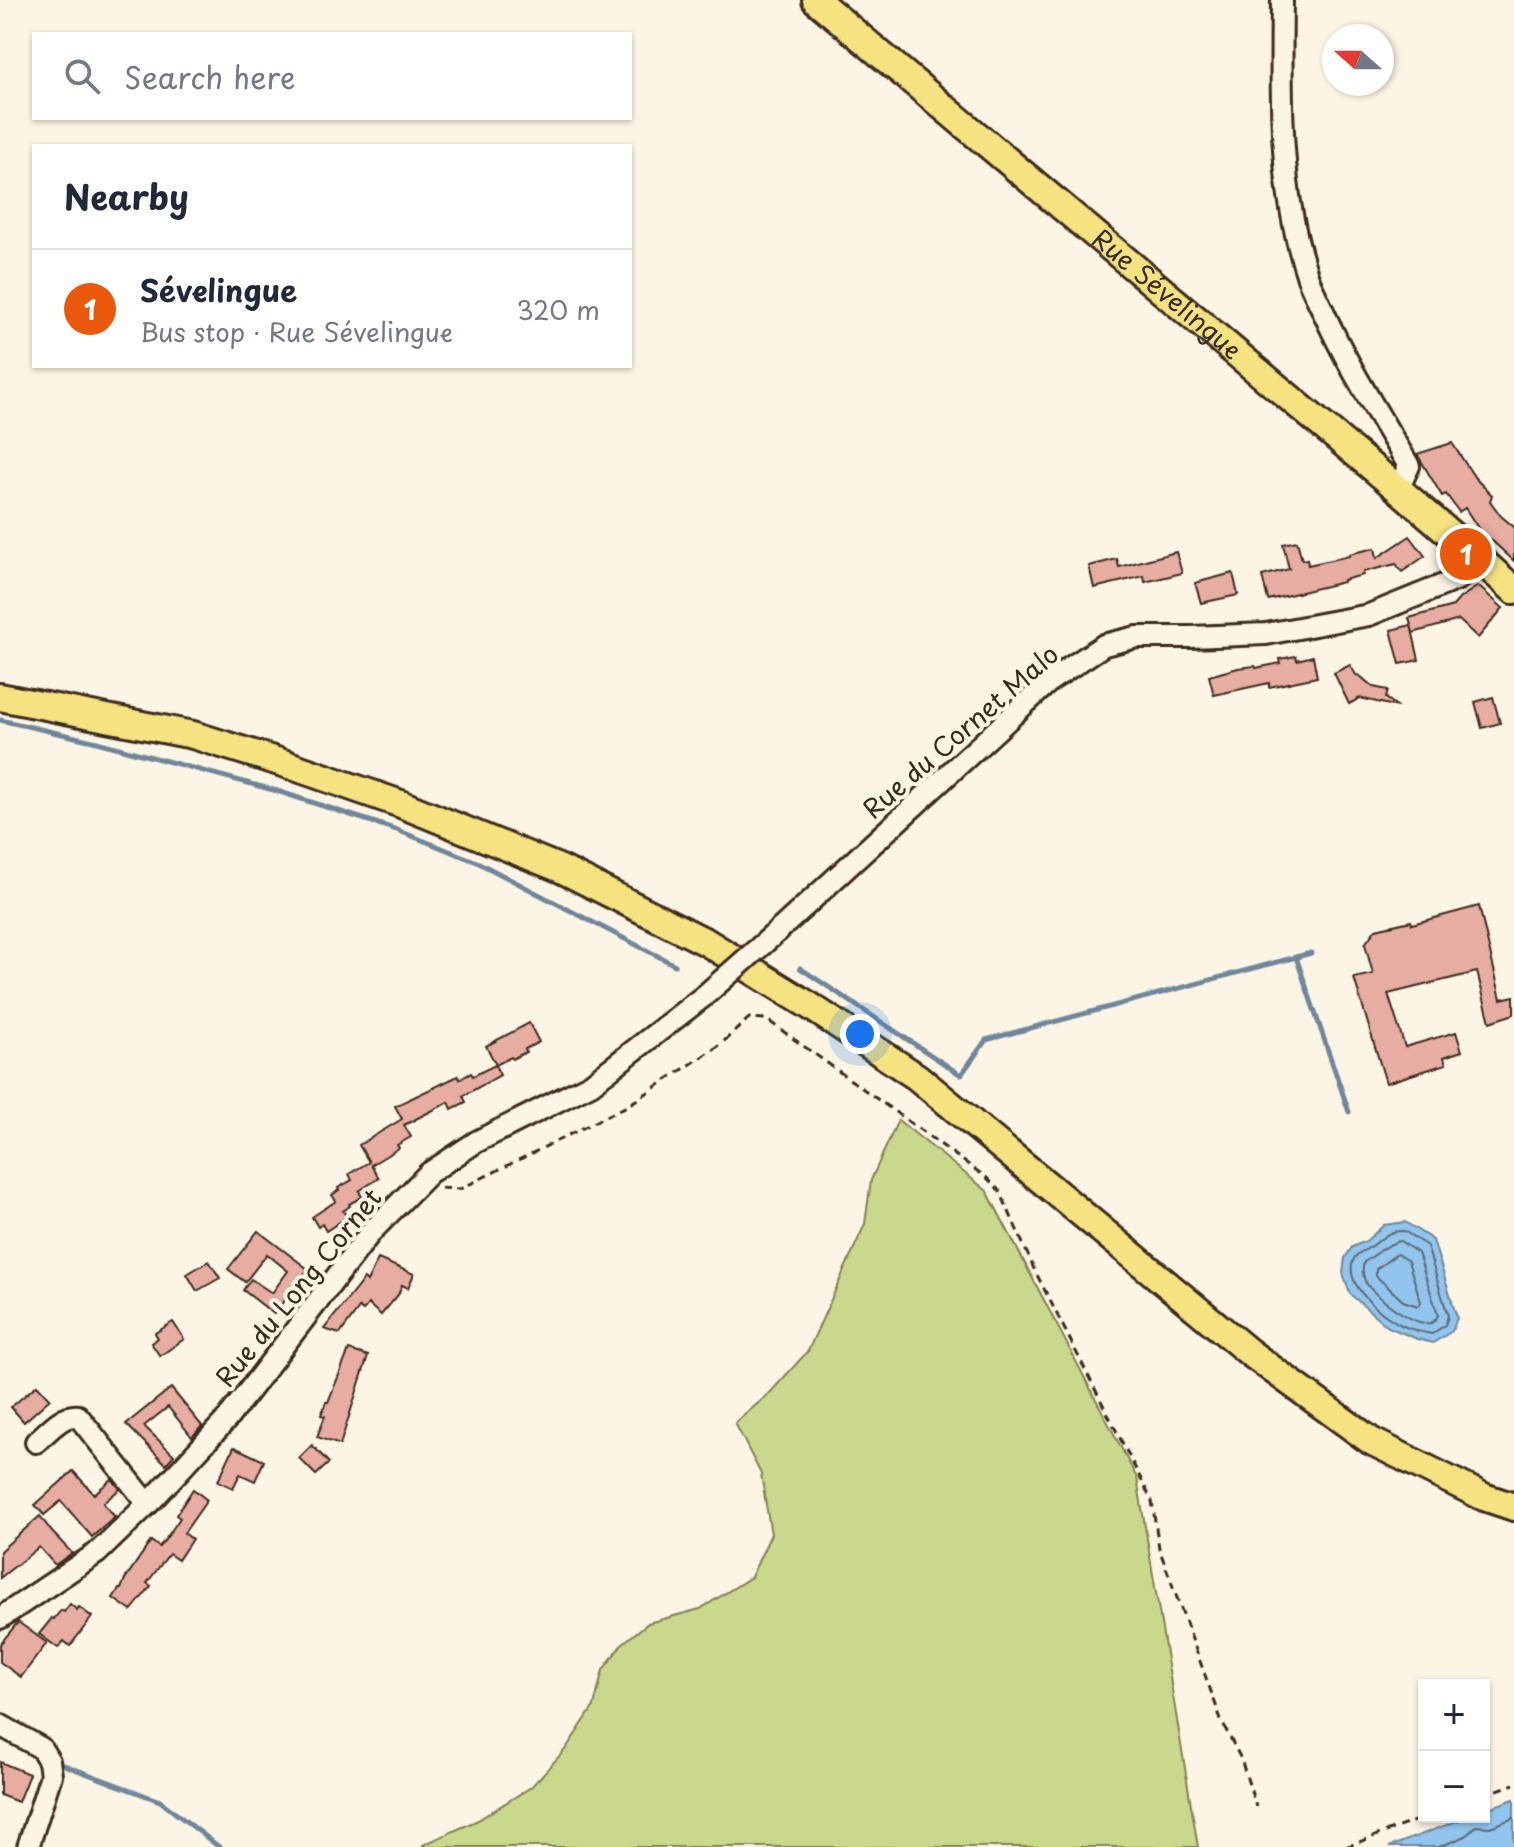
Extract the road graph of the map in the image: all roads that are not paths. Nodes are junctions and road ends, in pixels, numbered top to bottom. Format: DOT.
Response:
graph roads {
  1 [pos="816,0"];
  2 [pos="1282,0"];
  3 [pos="1398,489"];
  4 [pos="1484,563"];
  5 [pos="1514,590"];
  6 [pos="0,697"];
  7 [pos="704,996"];
  8 [pos="36,1442"];
  9 [pos="148,1504"];
  10 [pos="1514,1507"];
  11 [pos="0,1618"];
  12 [pos="0,1725"];
  13 [pos="28,1847"];
  1 -- 3 [label="main road, Rue Sévelingue"];
  2 -- 3 [label="street"];
  3 -- 4 [label="main road, Rue Sévelingue"];
  4 -- 5 [label="main road, Rue Sévelingue"];
  4 -- 7 [label="street, Rue du Cornet Malo, bridge"];
  6 -- 10 [label="main road"];
  7 -- 9 [label="street, Rue du Long Cornet"];
  8 -- 9 [label="street"];
  9 -- 11 [label="street, Rue du Long Cornet"];
  12 -- 13 [label="street"];
}
